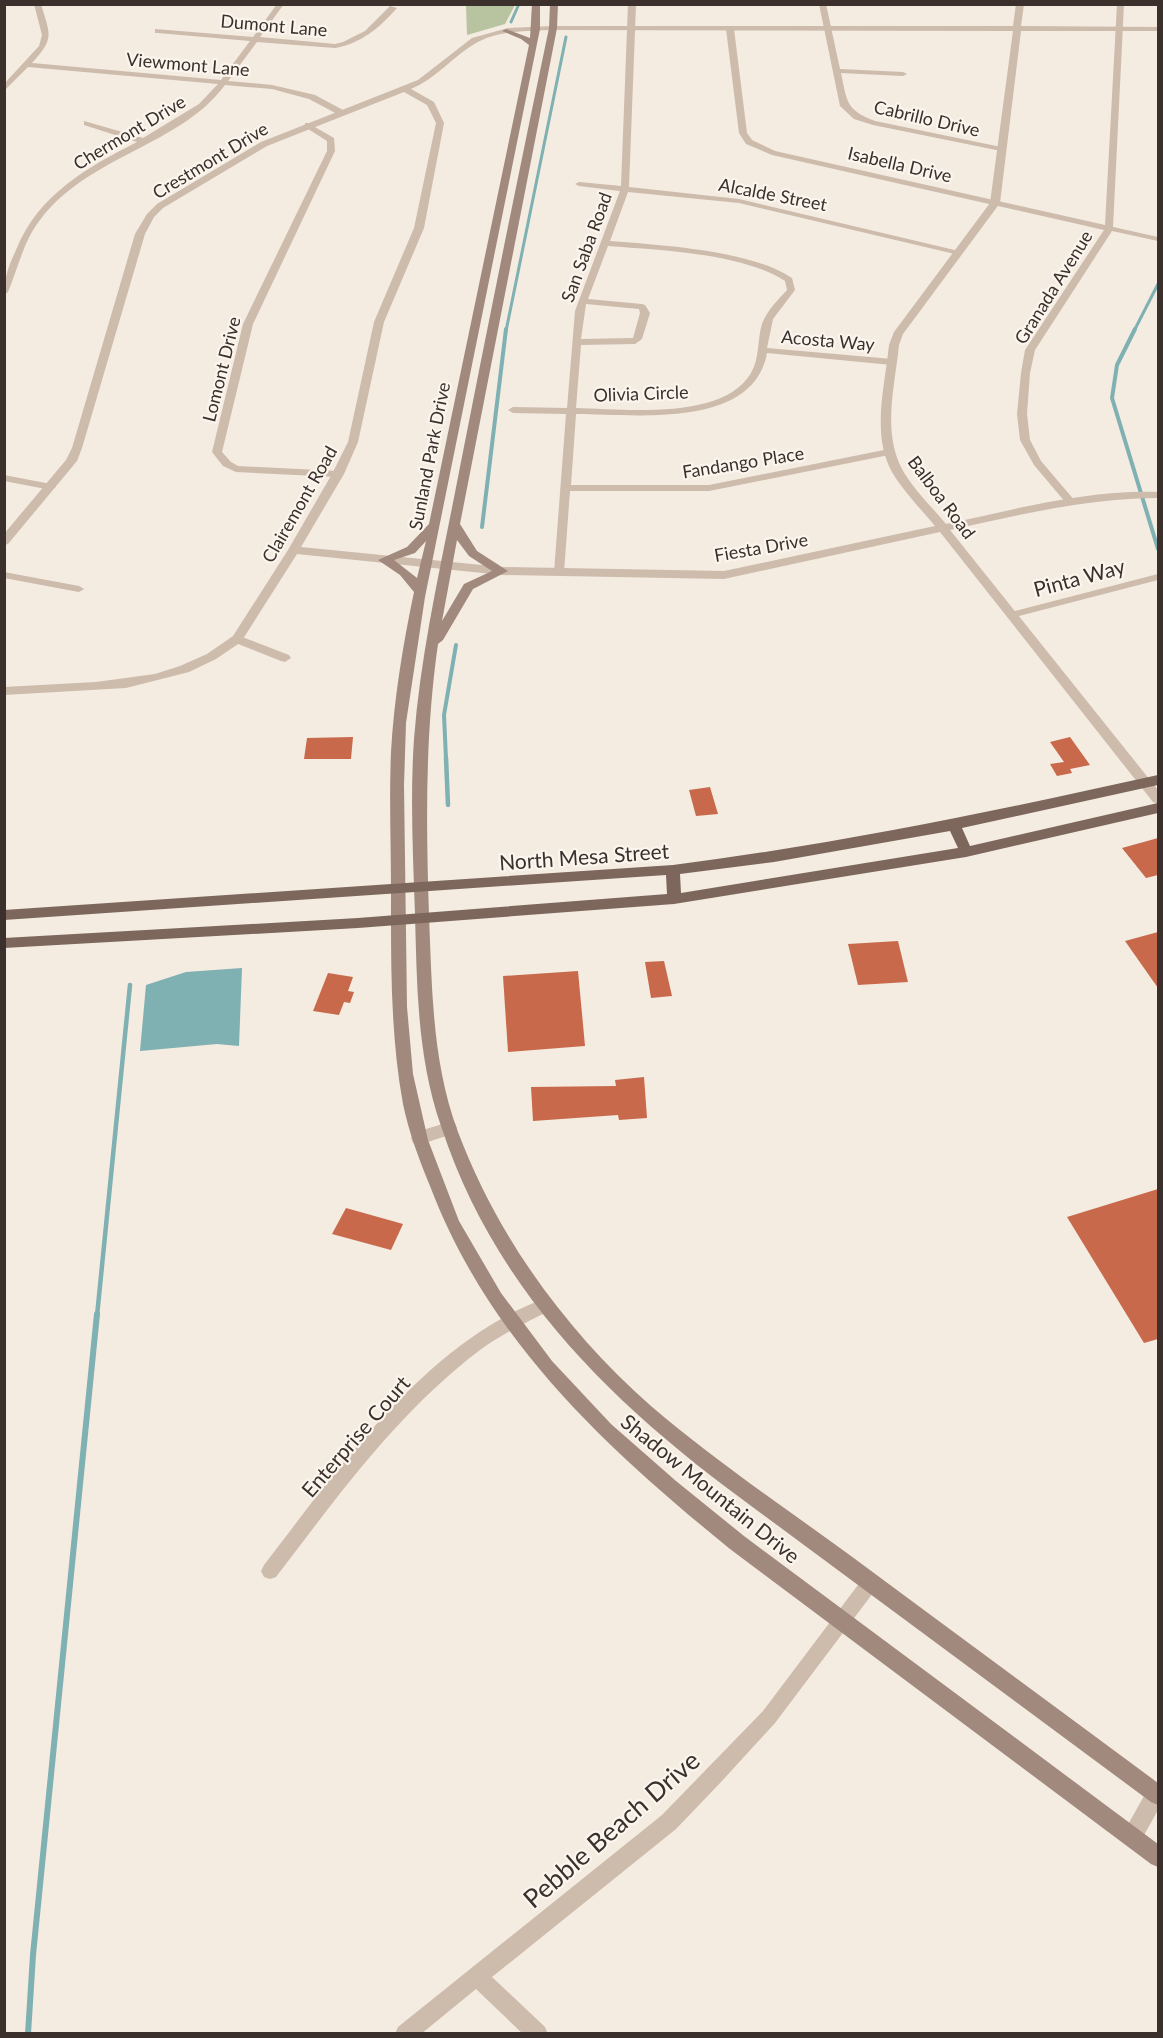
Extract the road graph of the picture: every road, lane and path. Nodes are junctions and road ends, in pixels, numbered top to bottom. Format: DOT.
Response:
graph roads {
  1 [pos="37,4"];
  2 [pos="281,4"];
  3 [pos="536,4"];
  4 [pos="554,4"];
  5 [pos="632,4"];
  6 [pos="822,4"];
  7 [pos="1020,4"];
  8 [pos="1121,4"];
  9 [pos="393,8"];
  10 [pos="553,28"];
  11 [pos="536,29"];
  12 [pos="633,29"];
  13 [pos="730,29"];
  14 [pos="827,29"];
  15 [pos="1017,29"];
  16 [pos="1121,29"];
  17 [pos="1158,29"];
  18 [pos="158,31"];
  19 [pos="506,31"];
  20 [pos="256,39"];
  21 [pos="532,44"];
  22 [pos="27,65"];
  23 [pos="837,71"];
  24 [pos="903,74"];
  25 [pos="223,82"];
  26 [pos="4,89"];
  27 [pos="406,89"];
  28 [pos="342,113"];
  29 [pos="87,123"];
  30 [pos="308,125"];
  31 [pos="143,141"];
  32 [pos="1003,150"];
  33 [pos="579,184"];
  34 [pos="625,188"];
  35 [pos="995,203"];
  36 [pos="1109,229"];
  37 [pos="1158,239"];
  38 [pos="606,243"];
  39 [pos="959,252"];
  40 [pos="4,292"];
  41 [pos="583,301"];
  42 [pos="577,342"];
  43 [pos="762,351"];
  44 [pos="892,362"];
  45 [pos="513,410"];
  46 [pos="572,412"];
  47 [pos="889,452"];
  48 [pos="338,474"];
  49 [pos="4,478"];
  50 [pos="51,487"];
  51 [pos="566,488"];
  52 [pos="1158,495"];
  53 [pos="1070,501"];
  54 [pos="455,524"];
  55 [pos="434,526"];
  56 [pos="942,528"];
  57 [pos="4,542"];
  58 [pos="294,550"];
  59 [pos="384,560"];
  60 [pos="427,564"];
  61 [pos="447,566"];
  62 [pos="502,571"];
  63 [pos="559,572"];
  64 [pos="4,575"];
  65 [pos="1157,577"];
  66 [pos="79,589"];
  67 [pos="419,590"];
  68 [pos="1011,615"];
  69 [pos="237,639"];
  70 [pos="433,647"];
  71 [pos="285,658"];
  72 [pos="4,691"];
  73 [pos="399,735"];
  74 [pos="421,735"];
  75 [pos="1152,781"];
  76 [pos="1158,800"];
  77 [pos="1158,808"];
  78 [pos="954,825"];
  79 [pos="966,852"];
  80 [pos="673,870"];
  81 [pos="421,889"];
  82 [pos="398,890"];
  83 [pos="675,899"];
  84 [pos="4,915"];
  85 [pos="422,918"];
  86 [pos="398,920"];
  87 [pos="4,943"];
  88 [pos="449,1128"];
  89 [pos="419,1138"];
  90 [pos="546,1305"];
  91 [pos="512,1322"];
  92 [pos="270,1571"];
  93 [pos="870,1583"];
  94 [pos="842,1621"];
  95 [pos="1157,1794"];
  96 [pos="1132,1837"];
  97 [pos="1158,1857"];
  98 [pos="478,1977"];
  99 [pos="405,2034"];
  100 [pos="538,2034"];
  1 -- 22 [label="street"];
  2 -- 20 [label="street, Chermont Drive"];
  3 -- 11 [label="main road, Sunland Park Drive"];
  4 -- 10 [label="main road, Sunland Park Drive"];
  5 -- 12 [label="street, San Saba Road"];
  6 -- 14 [label="street, Cabrillo Drive"];
  7 -- 15 [label="street, Balboa Road"];
  8 -- 16 [label="street, Granada Avenue"];
  9 -- 20 [label="street, Dumont Lane"];
  10 -- 11 [label="street, Crestmont Drive"];
  10 -- 12 [label="street, Crestmont Drive"];
  10 -- 54 [label="main road, Sunland Park Drive"];
  11 -- 19 [label="street, Crestmont Drive"];
  11 -- 21 [label="main road, Sunland Park Drive"];
  12 -- 13 [label="street, Crestmont Drive"];
  12 -- 34 [label="street, San Saba Road"];
  13 -- 14 [label="street, Crestmont Drive"];
  13 -- 35 [label="street, Isabella Drive"];
  14 -- 15 [label="street, Crestmont Drive"];
  14 -- 23 [label="street, Cabrillo Drive"];
  15 -- 16 [label="street, Crestmont Drive"];
  15 -- 32 [label="street, Balboa Road"];
  16 -- 17 [label="street, Crestmont Drive"];
  16 -- 36 [label="street, Granada Avenue"];
  18 -- 20 [label="street, Dumont Lane"];
  19 -- 21 [label="main road"];
  19 -- 27 [label="street, Crestmont Drive"];
  20 -- 25 [label="street, Chermont Drive"];
  21 -- 55 [label="main road, Sunland Park Drive"];
  22 -- 25 [label="street, Viewmont Lane"];
  22 -- 26 [label="street"];
  23 -- 24 [label="street"];
  23 -- 32 [label="street, Cabrillo Drive"];
  25 -- 28 [label="street, Viewmont Lane"];
  25 -- 31 [label="street, Chermont Drive"];
  27 -- 28 [label="street, Crestmont Drive"];
  27 -- 48 [label="street, Clairemont Road"];
  28 -- 30 [label="street, Crestmont Drive"];
  29 -- 31 [label="street"];
  30 -- 48 [label="street, Lomont Drive"];
  30 -- 50 [label="street, Crestmont Drive"];
  31 -- 40 [label="street, Chermont Drive"];
  32 -- 35 [label="street, Balboa Road"];
  33 -- 34 [label="street, Alcalde Street"];
  34 -- 38 [label="street, San Saba Road"];
  34 -- 39 [label="street, Alcalde Street"];
  35 -- 36 [label="street, Isabella Drive"];
  35 -- 39 [label="street, Balboa Road"];
  36 -- 37 [label="street, Isabella Drive"];
  36 -- 53 [label="street, Granada Avenue"];
  38 -- 41 [label="street, San Saba Road"];
  38 -- 43 [label="street, Olivia Circle"];
  39 -- 44 [label="street, Balboa Road"];
  41 -- 42 [label="street, San Saba Road"];
  41 -- 42 [label="street"];
  42 -- 46 [label="street, San Saba Road"];
  43 -- 44 [label="street, Acosta Way"];
  43 -- 46 [label="street, Olivia Circle"];
  44 -- 47 [label="street, Balboa Road"];
  45 -- 46 [label="street, Olivia Circle"];
  46 -- 51 [label="street, San Saba Road"];
  47 -- 51 [label="street, Fandango Place"];
  47 -- 56 [label="street, Balboa Road"];
  48 -- 58 [label="street, Clairemont Road"];
  49 -- 50 [label="street"];
  50 -- 57 [label="street, Crestmont Drive"];
  51 -- 63 [label="street, San Saba Road"];
  52 -- 53 [label="street, Fiesta Drive"];
  53 -- 56 [label="street, Fiesta Drive"];
  54 -- 61 [label="main road, Sunland Park Drive"];
  54 -- 62 [label="main road"];
  55 -- 59 [label="main road"];
  55 -- 60 [label="main road, Sunland Park Drive"];
  56 -- 63 [label="street, Fiesta Drive"];
  56 -- 68 [label="street, Balboa Road"];
  58 -- 59 [label="street, Fiesta Drive"];
  58 -- 69 [label="street, Clairemont Road"];
  59 -- 60 [label="street, Fiesta Drive"];
  59 -- 67 [label="main road"];
  60 -- 61 [label="street, Fiesta Drive"];
  60 -- 67 [label="main road, Sunland Park Drive"];
  61 -- 62 [label="street, Fiesta Drive"];
  61 -- 70 [label="main road, Sunland Park Drive"];
  62 -- 63 [label="street, Fiesta Drive"];
  62 -- 70 [label="main road"];
  64 -- 66 [label="street"];
  65 -- 68 [label="street, Pinta Way"];
  67 -- 73 [label="main road, Sunland Park Drive"];
  68 -- 75 [label="street, Balboa Road"];
  69 -- 71 [label="street"];
  69 -- 72 [label="street, Clairemont Road"];
  70 -- 74 [label="main road, Sunland Park Drive"];
  73 -- 74 [label="main road"];
  73 -- 82 [label="main road, Sunland Park Drive"];
  74 -- 81 [label="main road, Sunland Park Drive"];
  75 -- 76 [label="street, Balboa Road"];
  75 -- 78 [label="main road, North Mesa Street"];
  77 -- 79 [label="main road"];
  78 -- 79 [label="main road"];
  78 -- 80 [label="main road, North Mesa Street"];
  79 -- 83 [label="main road"];
  80 -- 81 [label="main road, North Mesa Street"];
  80 -- 83 [label="main road"];
  81 -- 82 [label="main road, North Mesa Street"];
  81 -- 85 [label="main road, Sunland Park Drive"];
  82 -- 84 [label="main road, North Mesa Street"];
  82 -- 86 [label="main road, Sunland Park Drive"];
  83 -- 85 [label="main road"];
  85 -- 86 [label="main road"];
  85 -- 88 [label="main road, Shadow Mountain Drive"];
  86 -- 87 [label="main road"];
  86 -- 89 [label="main road, Shadow Mountain Drive"];
  88 -- 89 [label="street"];
  88 -- 90 [label="main road, Shadow Mountain Drive"];
  89 -- 91 [label="main road, Shadow Mountain Drive"];
  90 -- 91 [label="street, Enterprise Court"];
  90 -- 93 [label="main road, Shadow Mountain Drive"];
  91 -- 92 [label="street, Enterprise Court"];
  91 -- 94 [label="main road, Shadow Mountain Drive"];
  93 -- 94 [label="street, Pebble Beach Drive"];
  93 -- 95 [label="main road, Shadow Mountain Drive"];
  94 -- 96 [label="main road, Shadow Mountain Drive"];
  94 -- 98 [label="street, Pebble Beach Drive"];
  95 -- 96 [label="street"];
  96 -- 97 [label="main road, Shadow Mountain Drive"];
  98 -- 99 [label="street, Pebble Beach Drive"];
  98 -- 100 [label="street"];
}
